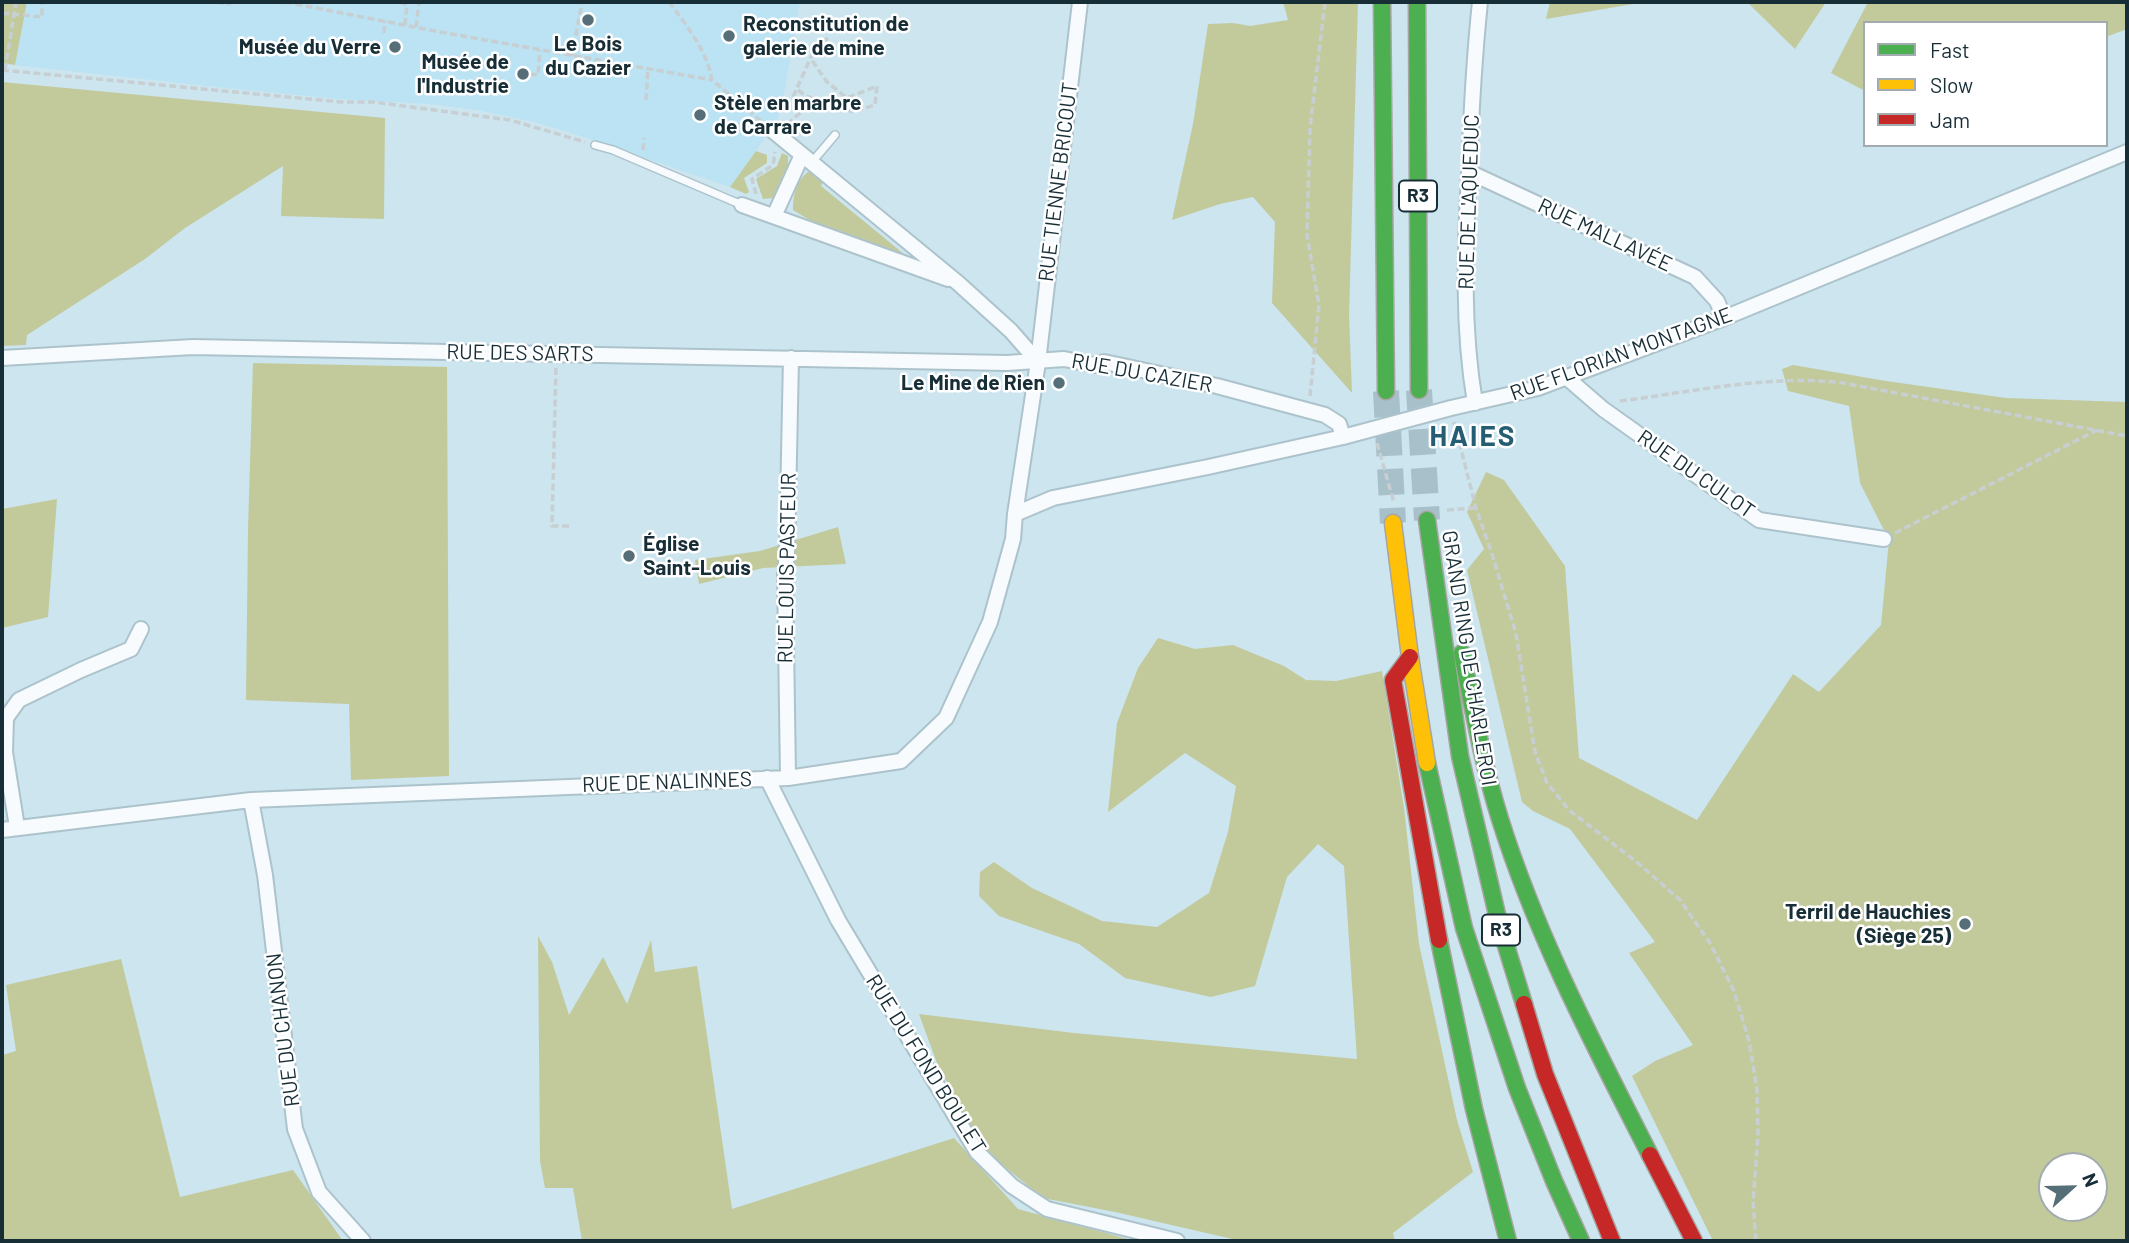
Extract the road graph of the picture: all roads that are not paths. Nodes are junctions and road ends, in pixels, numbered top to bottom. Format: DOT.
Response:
graph roads {
  1 [pos="1074,2"];
  2 [pos="1080,2"];
  3 [pos="1382,2"];
  4 [pos="1417,2"];
  5 [pos="1480,2"];
  6 [pos="774,132"];
  7 [pos="835,135"];
  8 [pos="595,145"];
  9 [pos="2127,152"];
  10 [pos="807,159"];
  11 [pos="1469,172"];
  12 [pos="742,205"];
  13 [pos="774,216"];
  14 [pos="958,283"];
  15 [pos="1724,318"];
  16 [pos="2,358"];
  17 [pos="791,358"];
  18 [pos="1038,362"];
  19 [pos="1566,377"];
  20 [pos="1419,390"];
  21 [pos="1386,391"];
  22 [pos="1475,403"];
  23 [pos="1343,438"];
  24 [pos="1015,514"];
  25 [pos="1432,515"];
  26 [pos="1395,518"];
  27 [pos="1884,539"];
  28 [pos="1438,606"];
  29 [pos="141,629"];
  30 [pos="1410,657"];
  31 [pos="767,778"];
  32 [pos="788,778"];
  33 [pos="251,800"];
  34 [pos="17,827"];
  35 [pos="2,830"];
  36 [pos="363,1241"];
  37 [pos="1177,1241"];
  38 [pos="1508,1241"];
  39 [pos="1581,1241"];
  40 [pos="1612,1241"];
  41 [pos="1694,1241"];
  1 -- 2 [label="lane"];
  2 -- 18 [label="street, RUE TIENNE BRICOUT"];
  3 -- 21 [label="highway, R3"];
  4 -- 20 [label="highway, R3"];
  5 -- 11 [label="street, RUE DE L'AQUEDUC"];
  6 -- 10 [label="street"];
  7 -- 10 [label="lane"];
  8 -- 12 [label="lane"];
  9 -- 15 [label="street, RUE FLORIAN MONTAGNE"];
  10 -- 13 [label="street"];
  10 -- 14 [label="street"];
  11 -- 15 [label="street, RUE MALLAVÉE"];
  11 -- 22 [label="street, RUE DE L'AQUEDUC"];
  12 -- 13 [label="street"];
  13 -- 14 [label="street"];
  14 -- 18 [label="street"];
  15 -- 19 [label="street, RUE FLORIAN MONTAGNE"];
  16 -- 17 [label="street, RUE DES SARTS"];
  17 -- 18 [label="street, RUE DES SARTS"];
  17 -- 32 [label="street, RUE LOUIS PASTEUR"];
  18 -- 23 [label="street, RUE DU CAZIER"];
  18 -- 24 [label="street, RUE DE NALINNES"];
  19 -- 22 [label="street, RUE FLORIAN MONTAGNE"];
  19 -- 27 [label="street, RUE DU CULOT"];
  22 -- 23 [label="street, RUE FLORIAN MONTAGNE"];
  23 -- 24 [label="street, RUE FLORIAN MONTAGNE"];
  24 -- 32 [label="street, RUE DE NALINNES"];
  25 -- 28 [label="highway, GRAND RING DE CHARLEROI / R3"];
  26 -- 30 [label="highway, R3"];
  28 -- 40 [label="highway, GRAND RING DE CHARLEROI / R3"];
  28 -- 41 [label="highway"];
  29 -- 34 [label="street"];
  30 -- 38 [label="highway"];
  30 -- 39 [label="highway, R3"];
  31 -- 32 [label="street, RUE DE NALINNES"];
  31 -- 33 [label="street, RUE DE NALINNES"];
  31 -- 37 [label="street, RUE DU FOND BOULET"];
  33 -- 34 [label="street, RUE DE NALINNES"];
  33 -- 36 [label="street, RUE DU CHANON"];
  34 -- 35 [label="street, RUE DE NALINNES"];
}
